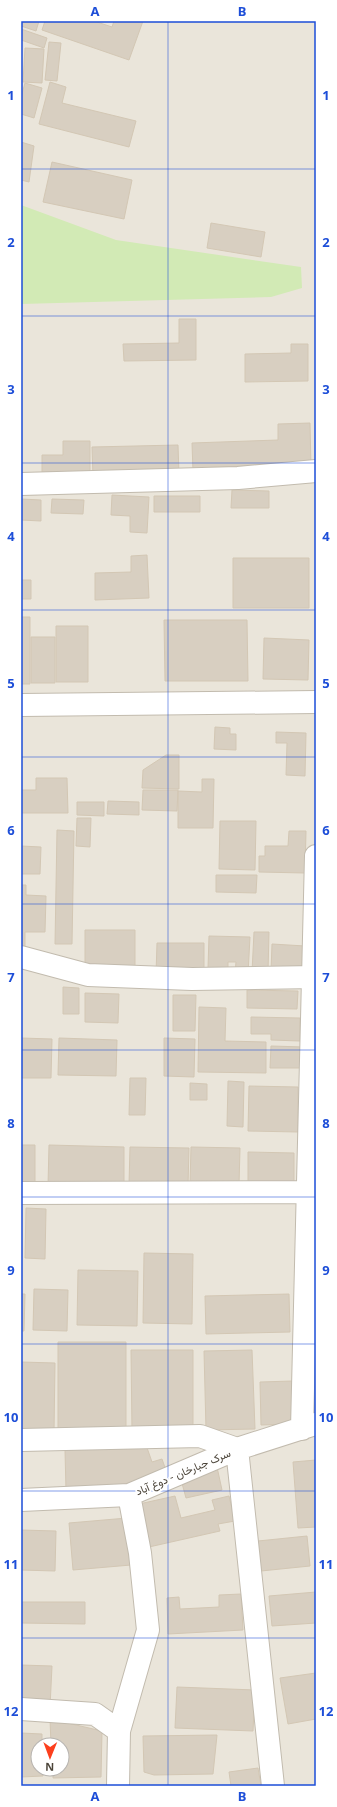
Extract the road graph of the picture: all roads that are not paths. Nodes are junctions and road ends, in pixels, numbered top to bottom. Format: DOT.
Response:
graph roads {
  1 [pos="316,471"];
  2 [pos="21,484"];
  3 [pos="316,702"];
  4 [pos="21,705"];
  5 [pos="316,856"];
  6 [pos="21,957"];
  7 [pos="314,977"];
  8 [pos="312,1192"];
  9 [pos="21,1193"];
  10 [pos="309,1426"];
  11 [pos="21,1440"];
  12 [pos="237,1449"];
  13 [pos="129,1495"];
  14 [pos="21,1500"];
  15 [pos="21,1709"];
  16 [pos="119,1731"];
  17 [pos="118,1786"];
  18 [pos="273,1786"];
  1 -- 2 [label="street"];
  3 -- 4 [label="street"];
  5 -- 7 [label="street"];
  6 -- 7 [label="street"];
  7 -- 8 [label="street"];
  8 -- 9 [label="street"];
  8 -- 10 [label="street"];
  10 -- 12 [label="street, سرک جبارخان - دوغ آباد"];
  11 -- 12 [label="street"];
  12 -- 13 [label="street, سرک جبارخان - دوغ آباد"];
  12 -- 18 [label="street"];
  13 -- 14 [label="street, سرک جبارخان - دوغ آباد"];
  13 -- 16 [label="street"];
  15 -- 16 [label="street"];
  16 -- 17 [label="street"];
}
